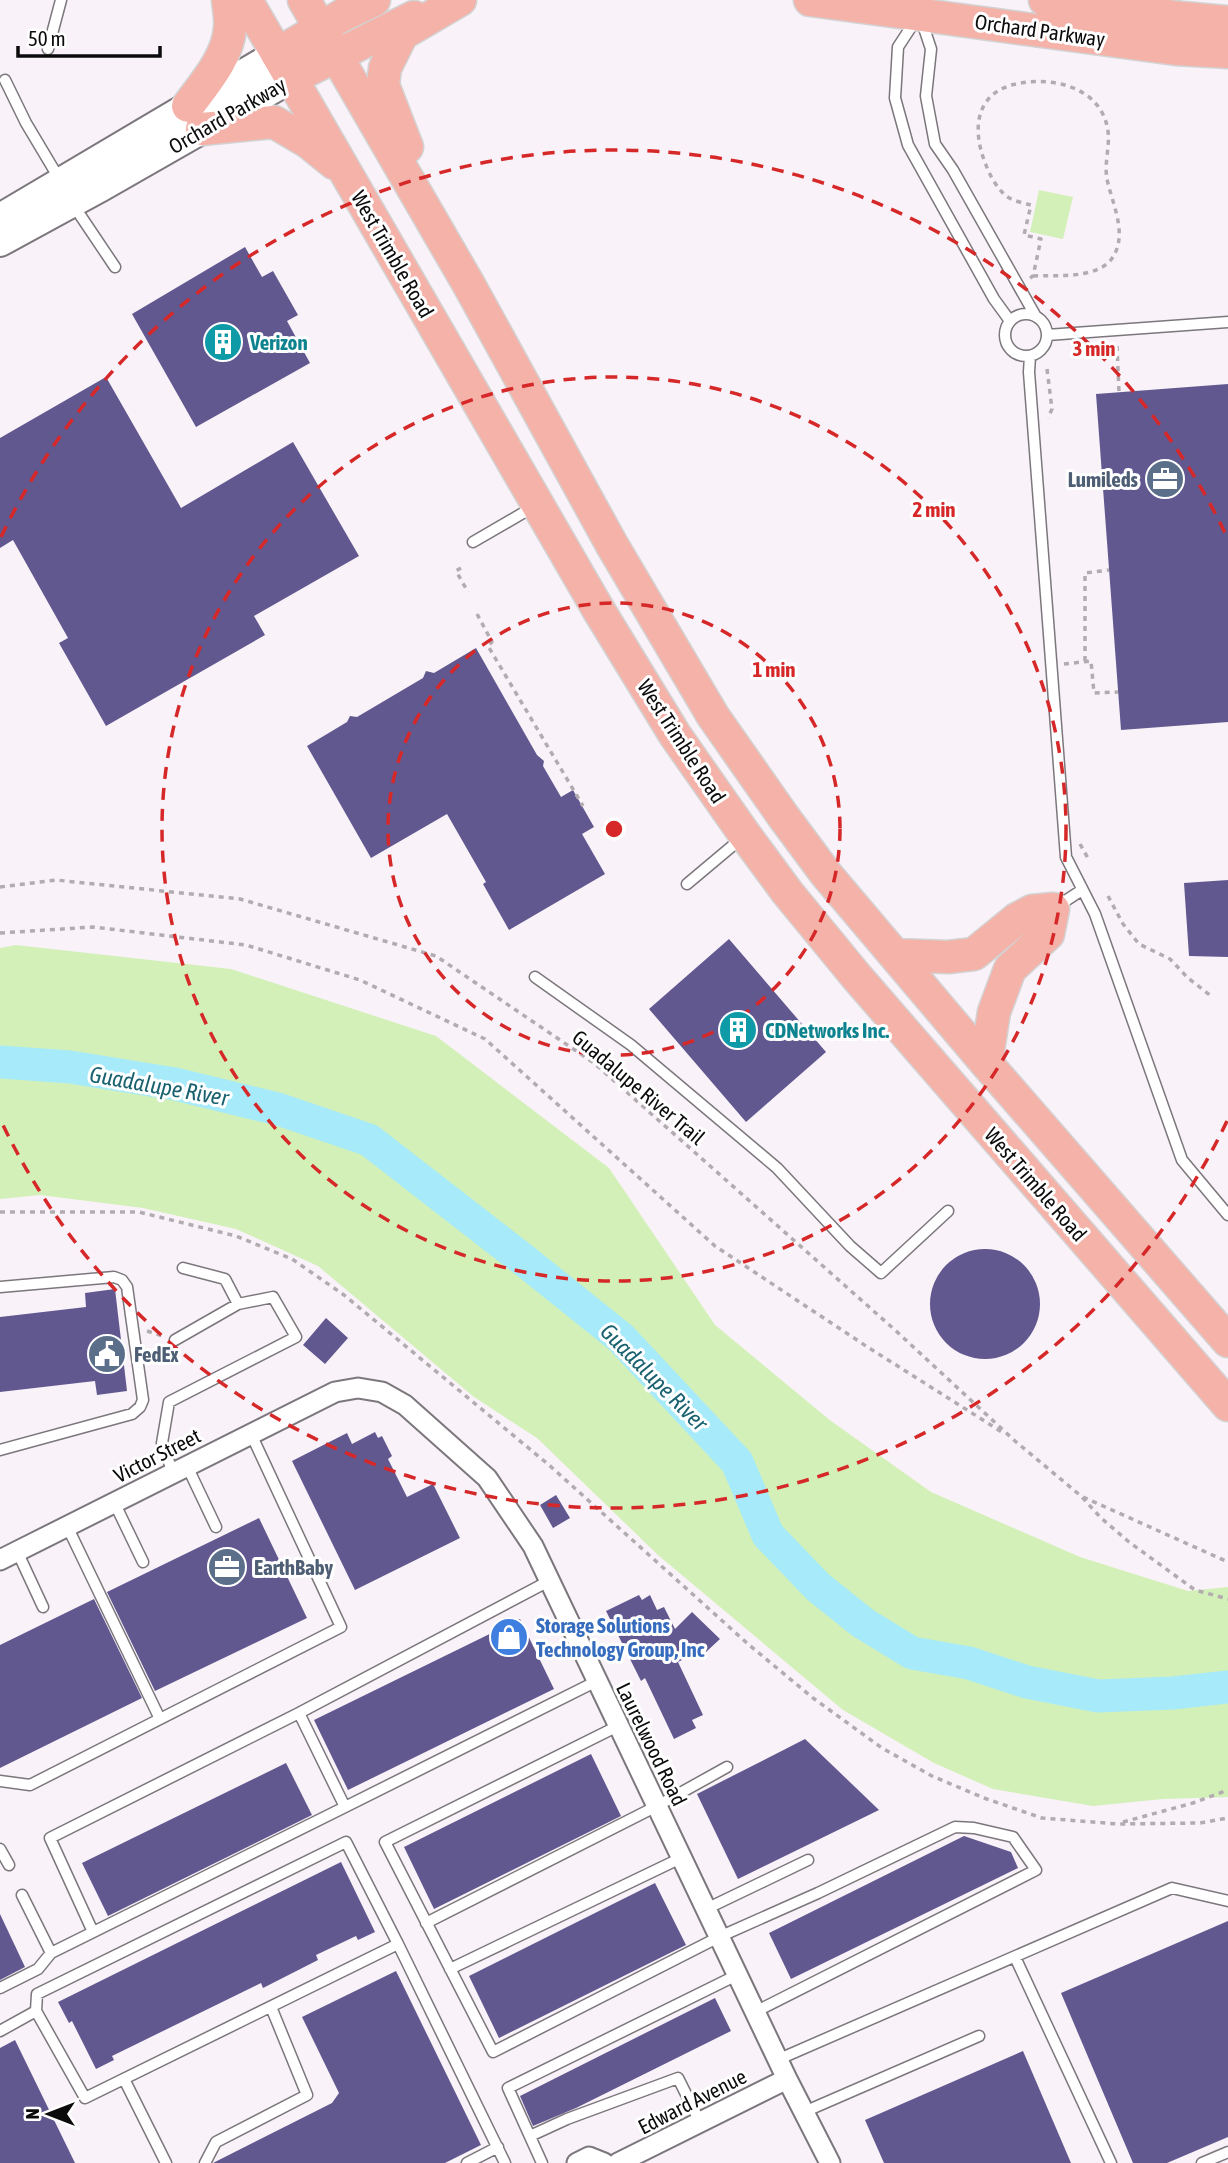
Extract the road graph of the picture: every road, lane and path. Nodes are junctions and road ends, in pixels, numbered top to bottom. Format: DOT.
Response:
graph roads {
  1 [pos="61,0"];
  2 [pos="228,0"];
  3 [pos="246,0"];
  4 [pos="304,0"];
  5 [pos="374,0"];
  6 [pos="460,0"];
  7 [pos="810,0"];
  8 [pos="1045,0"];
  9 [pos="921,7"];
  10 [pos="1228,22"];
  11 [pos="328,42"];
  12 [pos="48,48"];
  13 [pos="1228,52"];
  14 [pos="284,66"];
  15 [pos="5,80"];
  16 [pos="195,118"];
  17 [pos="344,171"];
  18 [pos="67,193"];
  19 [pos="0,218"];
  20 [pos="0,242"];
  21 [pos="444,243"];
  22 [pos="115,267"];
  23 [pos="1033,276"];
  24 [pos="1028,279"];
  25 [pos="1035,316"];
  26 [pos="1010,321"];
  27 [pos="1228,322"];
  28 [pos="1047,335"];
  29 [pos="1117,346"];
  30 [pos="1030,356"];
  31 [pos="1119,392"];
  32 [pos="539,504"];
  33 [pos="473,542"];
  34 [pos="461,568"];
  35 [pos="1109,570"];
  36 [pos="468,592"];
  37 [pos="477,614"];
  38 [pos="1085,661"];
  39 [pos="1064,664"];
  40 [pos="1118,692"];
  41 [pos="583,806"];
  42 [pos="745,835"];
  43 [pos="687,884"];
  44 [pos="0,887"];
  45 [pos="1082,890"];
  46 [pos="1108,897"];
  47 [pos="1053,909"];
  48 [pos="1002,931"];
  49 [pos="0,933"];
  50 [pos="895,955"];
  51 [pos="1024,957"];
  52 [pos="535,977"];
  53 [pos="1210,996"];
  54 [pos="986,1063"];
  55 [pos="948,1211"];
  56 [pos="0,1212"];
  57 [pos="1228,1214"];
  58 [pos="183,1268"];
  59 [pos="0,1287"];
  60 [pos="238,1304"];
  61 [pos="175,1340"];
  62 [pos="1228,1342"];
  63 [pos="335,1392"];
  64 [pos="1228,1405"];
  65 [pos="251,1434"];
  66 [pos="1015,1441"];
  67 [pos="0,1450"];
  68 [pos="180,1470"];
  69 [pos="1081,1496"];
  70 [pos="114,1502"];
  71 [pos="67,1526"];
  72 [pos="216,1527"];
  73 [pos="9,1555"];
  74 [pos="143,1562"];
  75 [pos="1228,1562"];
  76 [pos="549,1581"];
  77 [pos="1228,1600"];
  78 [pos="43,1607"];
  79 [pos="597,1681"];
  80 [pos="299,1713"];
  81 [pos="160,1719"];
  82 [pos="618,1726"];
  83 [pos="727,1767"];
  84 [pos="0,1781"];
  85 [pos="1228,1790"];
  86 [pos="657,1806"];
  87 [pos="345,1807"];
  88 [pos="1228,1818"];
  89 [pos="1118,1824"];
  90 [pos="0,1849"];
  91 [pos="681,1858"];
  92 [pos="808,1860"];
  93 [pos="9,1865"];
  94 [pos="22,1895"];
  95 [pos="1228,1901"];
  96 [pos="706,1909"];
  97 [pos="426,1923"];
  98 [pos="93,1932"];
  99 [pos="719,1937"];
  100 [pos="398,1944"];
  101 [pos="51,1953"];
  102 [pos="1015,1957"];
  103 [pos="450,1969"];
  104 [pos="737,1975"];
  105 [pos="0,1988"];
  106 [pos="271,2007"];
  107 [pos="36,2011"];
  108 [pos="755,2012"];
  109 [pos="0,2031"];
  110 [pos="979,2036"];
  111 [pos="778,2060"];
  112 [pos="124,2079"];
  113 [pos="787,2079"];
  114 [pos="804,2112"];
  115 [pos="700,2122"];
  116 [pos="530,2136"];
  117 [pos="498,2147"];
  118 [pos="1228,2152"];
  119 [pos="166,2163"];
  120 [pos="205,2163"];
  121 [pos="467,2163"];
  122 [pos="505,2163"];
  123 [pos="542,2163"];
  124 [pos="577,2163"];
  125 [pos="604,2163"];
  126 [pos="618,2163"];
  127 [pos="831,2163"];
  128 [pos="1111,2163"];
  129 [pos="1202,2163"];
  1 -- 12 [label="lane"];
  2 -- 16 [label="main road"];
  3 -- 14 [label="main road, West Trimble Road"];
  4 -- 11 [label="main road, West Trimble Road"];
  5 -- 11 [label="main road, Orchard Parkway"];
  6 -- 11 [label="main road, Orchard Parkway"];
  6 -- 21 [label="main road"];
  7 -- 9 [label="main road, Orchard Parkway"];
  8 -- 10 [label="main road, Orchard Parkway"];
  9 -- 13 [label="main road, Orchard Parkway"];
  9 -- 25 [label="lane"];
  9 -- 26 [label="lane"];
  11 -- 14 [label="main road, Orchard Parkway"];
  11 -- 21 [label="main road, West Trimble Road"];
  14 -- 16 [label="main road, Orchard Parkway"];
  14 -- 17 [label="main road, West Trimble Road"];
  15 -- 18 [label="lane"];
  16 -- 17 [label="main road"];
  16 -- 18 [label="main road, Orchard Parkway"];
  17 -- 32 [label="main road, West Trimble Road"];
  18 -- 19 [label="main road, Orchard Parkway"];
  18 -- 20 [label="main road, Orchard Parkway"];
  18 -- 22 [label="lane"];
  21 -- 50 [label="main road, West Trimble Road"];
  23 -- 23 [label="path"];
  23 -- 24 [label="path"];
  25 -- 26 [label="lane"];
  25 -- 28 [label="lane"];
  26 -- 30 [label="lane"];
  27 -- 28 [label="lane"];
  28 -- 30 [label="lane"];
  29 -- 31 [label="path"];
  30 -- 45 [label="lane"];
  32 -- 33 [label="lane"];
  32 -- 42 [label="main road, West Trimble Road"];
  34 -- 36 [label="path"];
  35 -- 38 [label="path"];
  37 -- 41 [label="path"];
  38 -- 39 [label="path"];
  38 -- 40 [label="path"];
  42 -- 43 [label="lane"];
  42 -- 64 [label="main road, West Trimble Road"];
  44 -- 66 [label="path, Guadalupe River Trail"];
  45 -- 47 [label="lane"];
  45 -- 57 [label="lane"];
  46 -- 53 [label="path"];
  47 -- 48 [label="main road"];
  47 -- 51 [label="main road"];
  48 -- 50 [label="main road"];
  48 -- 51 [label="main road"];
  49 -- 66 [label="path"];
  50 -- 54 [label="main road, West Trimble Road"];
  51 -- 54 [label="main road"];
  52 -- 55 [label="lane"];
  54 -- 62 [label="main road, West Trimble Road"];
  56 -- 89 [label="path"];
  58 -- 60 [label="lane"];
  59 -- 67 [label="lane"];
  60 -- 61 [label="lane"];
  60 -- 68 [label="lane"];
  63 -- 65 [label="street, Victor Street"];
  63 -- 76 [label="street, Laurelwood Road"];
  65 -- 68 [label="street, Victor Street"];
  65 -- 81 [label="lane"];
  66 -- 69 [label="path, Guadalupe River Trail"];
  68 -- 70 [label="street, Victor Street"];
  68 -- 72 [label="lane"];
  69 -- 75 [label="path, Guadalupe River Trail"];
  69 -- 77 [label="path, Guadalupe River Trail"];
  70 -- 71 [label="street, Victor Street"];
  70 -- 74 [label="lane"];
  71 -- 73 [label="street, Victor Street"];
  71 -- 81 [label="lane"];
  73 -- 78 [label="lane"];
  76 -- 79 [label="street, Laurelwood Road"];
  76 -- 80 [label="lane"];
  79 -- 82 [label="street, Laurelwood Road"];
  79 -- 87 [label="lane"];
  80 -- 87 [label="lane"];
  80 -- 98 [label="lane"];
  81 -- 84 [label="lane"];
  82 -- 86 [label="street, Laurelwood Road"];
  82 -- 97 [label="lane"];
  83 -- 86 [label="lane"];
  85 -- 89 [label="path"];
  86 -- 91 [label="street, Laurelwood Road"];
  86 -- 97 [label="lane"];
  87 -- 98 [label="lane"];
  88 -- 89 [label="path"];
  90 -- 93 [label="lane"];
  91 -- 96 [label="street, Laurelwood Road"];
  91 -- 103 [label="lane"];
  92 -- 96 [label="lane"];
  94 -- 101 [label="lane"];
  95 -- 102 [label="lane"];
  96 -- 99 [label="street, Laurelwood Road"];
  97 -- 103 [label="lane"];
  98 -- 101 [label="lane"];
  99 -- 103 [label="lane"];
  99 -- 104 [label="street, Laurelwood Road"];
  99 -- 108 [label="lane"];
  100 -- 106 [label="lane"];
  100 -- 107 [label="lane"];
  100 -- 117 [label="lane"];
  101 -- 105 [label="lane"];
  102 -- 111 [label="lane"];
  102 -- 128 [label="lane"];
  104 -- 108 [label="street, Laurelwood Road"];
  104 -- 116 [label="lane"];
  106 -- 112 [label="lane"];
  106 -- 120 [label="lane"];
  107 -- 109 [label="lane"];
  107 -- 112 [label="lane"];
  108 -- 111 [label="street, Laurelwood Road"];
  110 -- 114 [label="lane"];
  111 -- 113 [label="street, Laurelwood Road"];
  112 -- 119 [label="lane"];
  113 -- 114 [label="street, Laurelwood Road"];
  113 -- 115 [label="street, Edward Avenue"];
  114 -- 127 [label="street, Laurelwood Road"];
  115 -- 116 [label="lane"];
  115 -- 126 [label="street, Edward Avenue"];
  116 -- 123 [label="lane"];
  117 -- 121 [label="lane"];
  117 -- 122 [label="lane"];
  118 -- 129 [label="lane"];
  124 -- 125 [label="street"];
}
